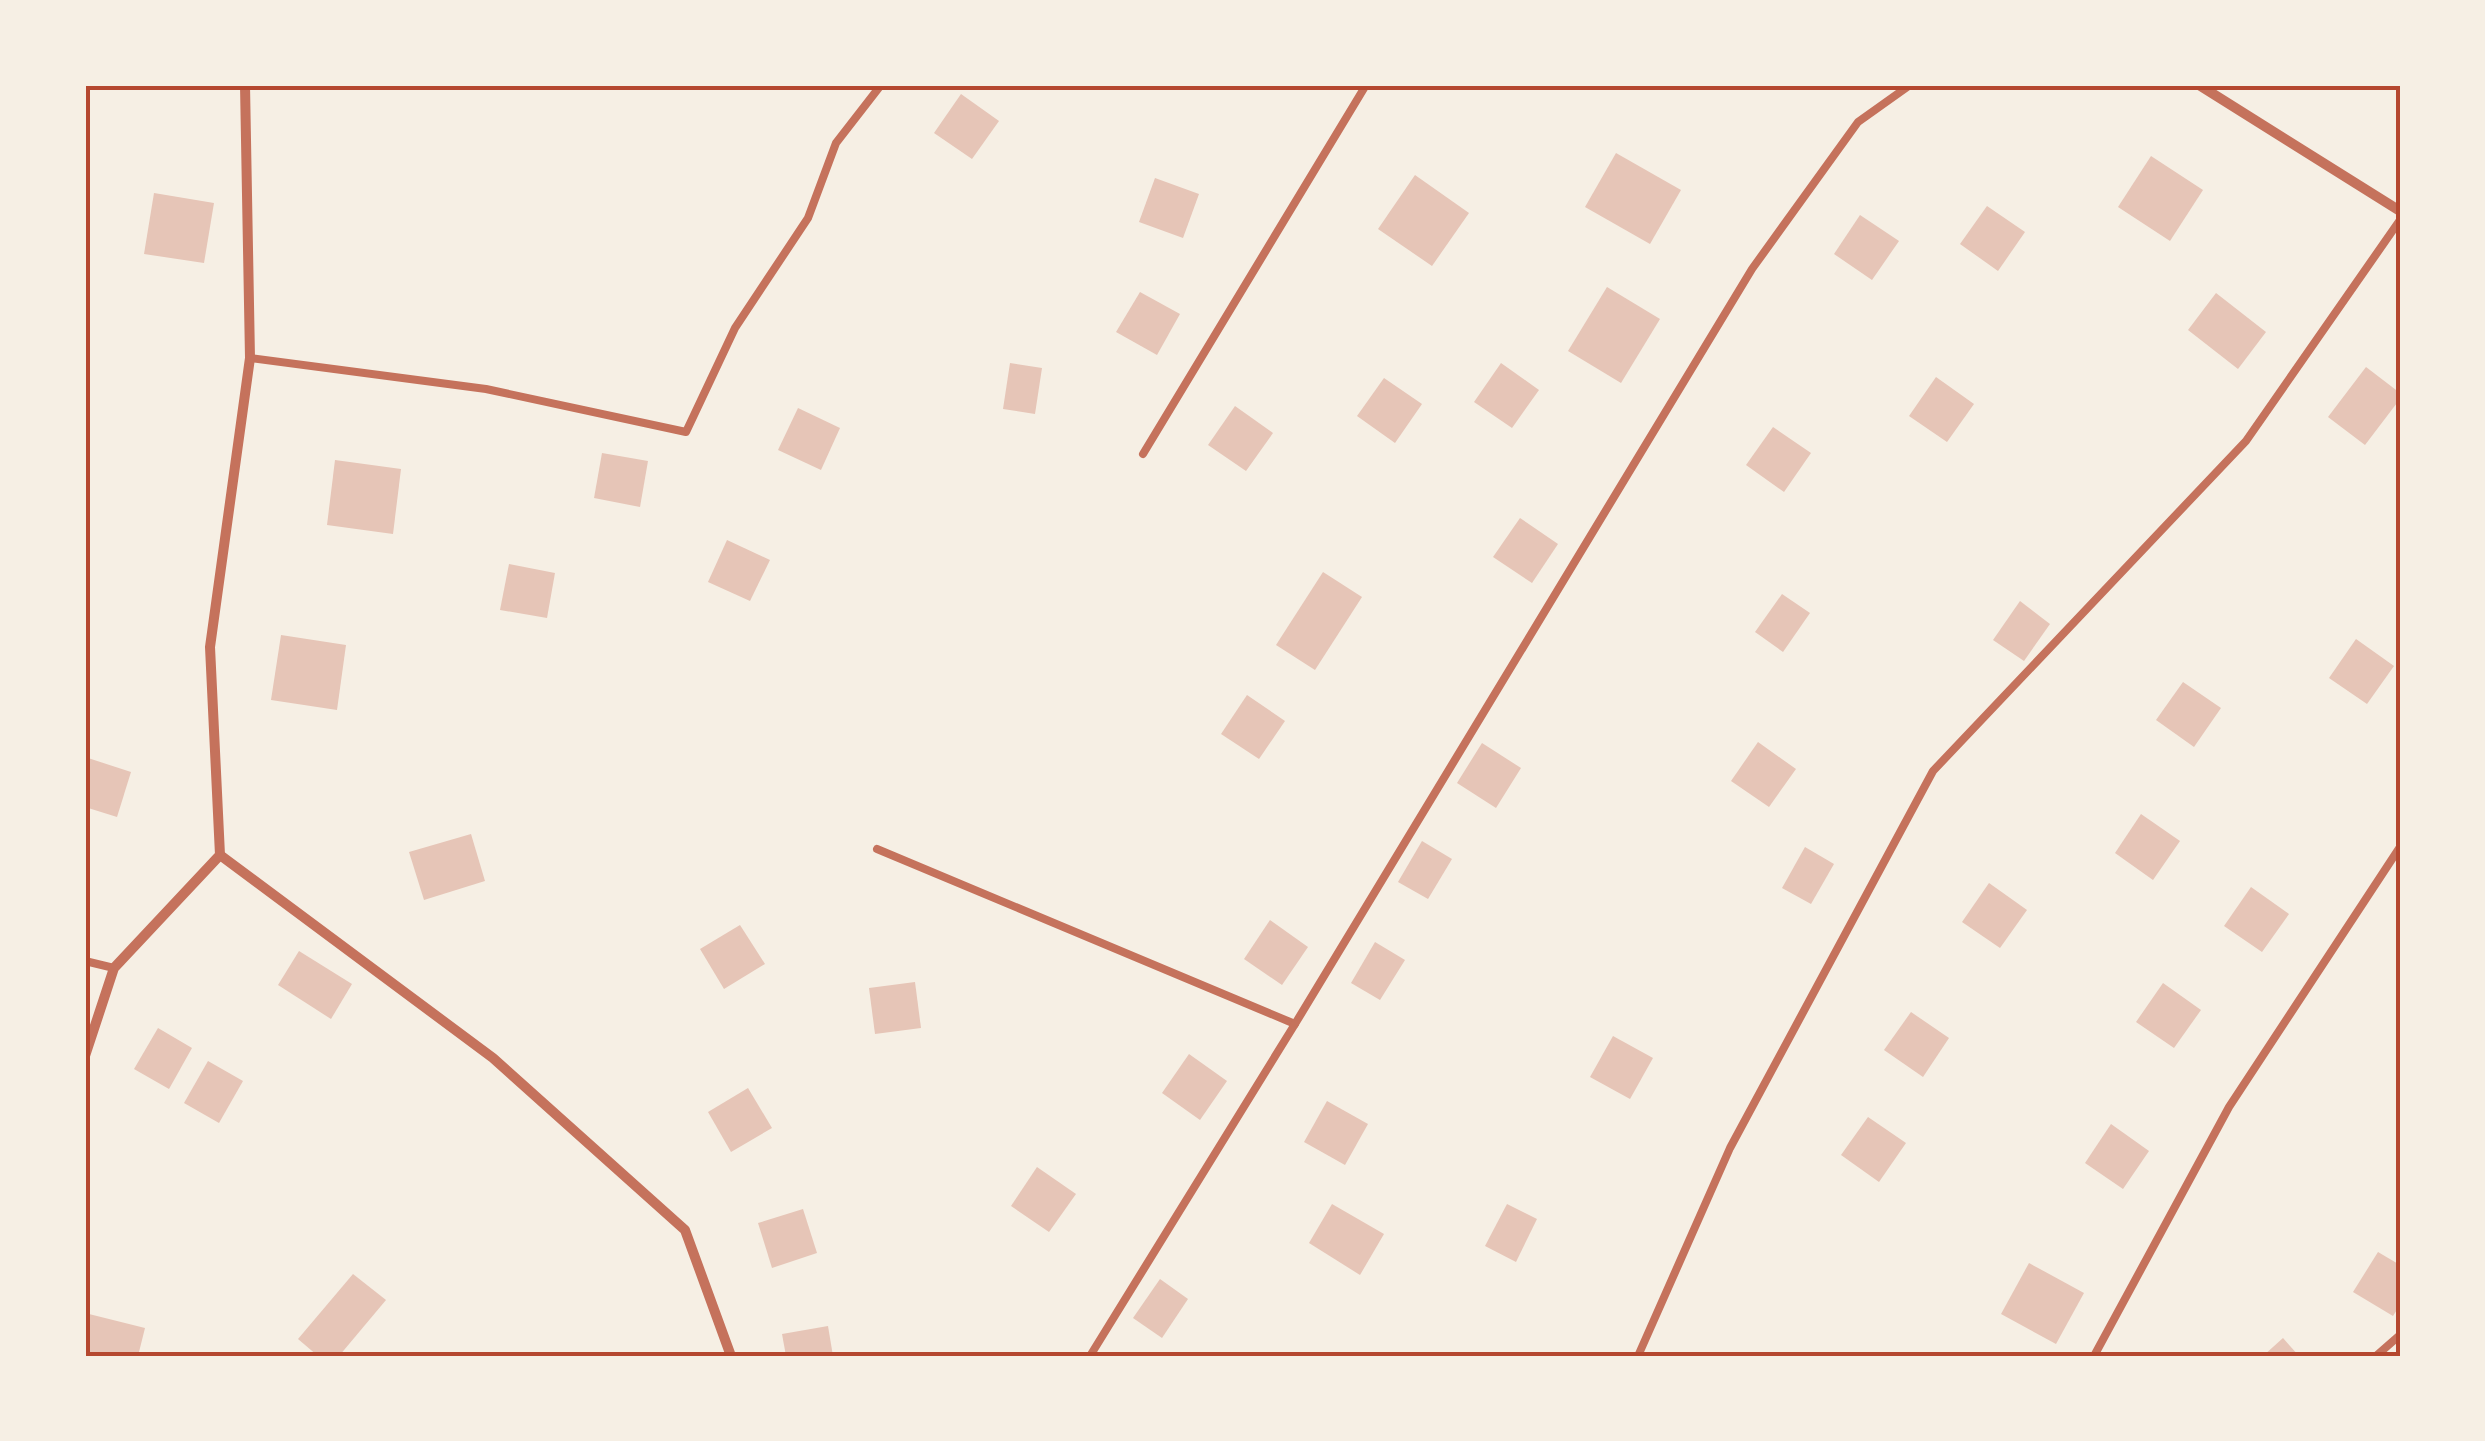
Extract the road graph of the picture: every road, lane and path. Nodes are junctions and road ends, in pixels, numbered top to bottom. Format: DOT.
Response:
graph roads {
  1 [pos="245,85"];
  2 [pos="881,85"];
  3 [pos="1366,85"];
  4 [pos="1910,85"];
  5 [pos="2199,85"];
  6 [pos="2400,211"];
  7 [pos="2400,220"];
  8 [pos="250,358"];
  9 [pos="1144,454"];
  10 [pos="2400,847"];
  11 [pos="877,849"];
  12 [pos="220,855"];
  13 [pos="85,961"];
  14 [pos="114,968"];
  15 [pos="1295,1024"];
  16 [pos="85,1056"];
  17 [pos="2400,1335"];
  18 [pos="730,1356"];
  19 [pos="1090,1356"];
  20 [pos="1638,1356"];
  21 [pos="2094,1356"];
  22 [pos="2376,1356"];
  1 -- 8 [label="street"];
  2 -- 8 [label="lane"];
  3 -- 9 [label="lane"];
  4 -- 15 [label="lane"];
  5 -- 6 [label="street"];
  7 -- 20 [label="lane"];
  8 -- 12 [label="street"];
  10 -- 21 [label="lane"];
  11 -- 15 [label="lane"];
  12 -- 14 [label="street"];
  12 -- 18 [label="street"];
  13 -- 14 [label="lane"];
  14 -- 16 [label="street"];
  15 -- 19 [label="lane"];
  17 -- 22 [label="lane"];
}
